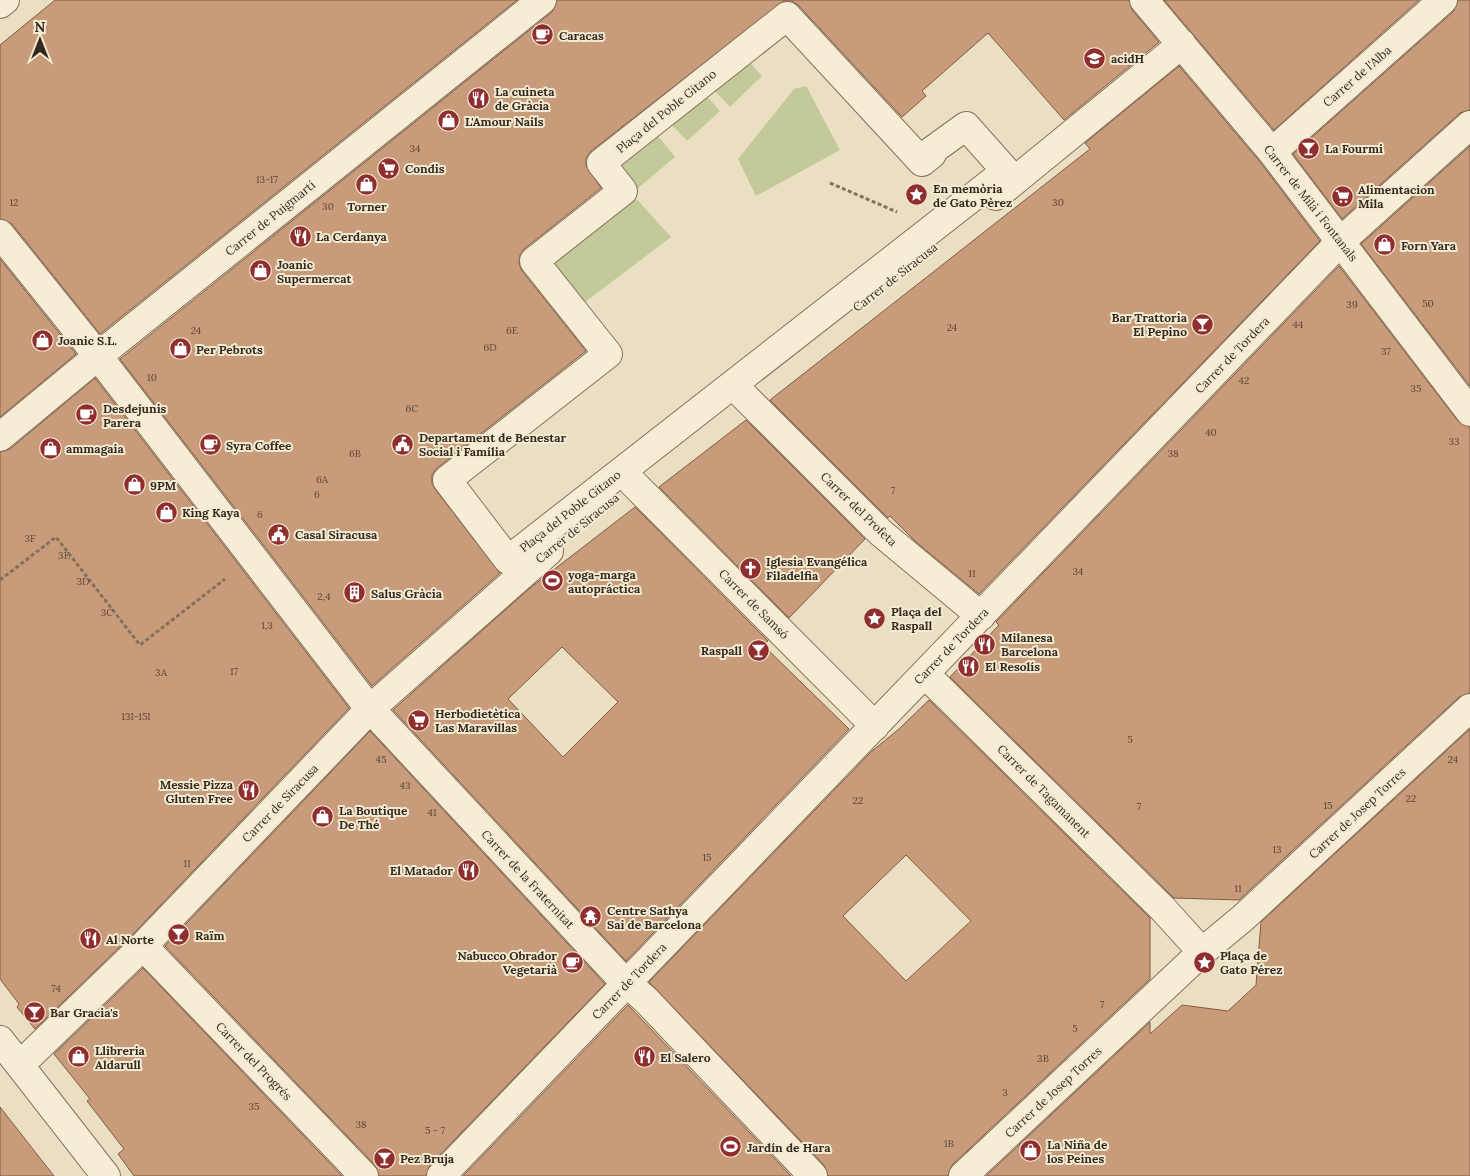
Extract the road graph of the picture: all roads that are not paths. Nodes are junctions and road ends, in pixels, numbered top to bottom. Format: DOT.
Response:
graph roads {
  1 [pos="5,0"];
  2 [pos="1144,0"];
  3 [pos="1444,0"];
  4 [pos="538,2"];
  5 [pos="0,4"];
  6 [pos="1182,44"];
  7 [pos="1470,125"];
  8 [pos="1272,152"];
  9 [pos="1006,171"];
  10 [pos="0,234"];
  11 [pos="1341,241"];
  12 [pos="98,356"];
  13 [pos="743,395"];
  14 [pos="1470,412"];
  15 [pos="0,437"];
  16 [pos="633,483"];
  17 [pos="981,616"];
  18 [pos="925,674"];
  19 [pos="1470,708"];
  20 [pos="370,710"];
  21 [pos="875,726"];
  22 [pos="143,946"];
  23 [pos="1202,952"];
  24 [pos="626,984"];
  25 [pos="0,1040"];
  26 [pos="20,1065"];
  27 [pos="106,1176"];
  28 [pos="364,1176"];
  29 [pos="441,1176"];
  30 [pos="813,1176"];
  31 [pos="963,1176"];
  1 -- 5 [label="street"];
  2 -- 6 [label="street, Carrer de Milà i Fontanals"];
  3 -- 8 [label="street, Carrer de l'Alba"];
  4 -- 12 [label="street, Carrer de Puigmartí"];
  6 -- 8 [label="street, Carrer de Milà i Fontanals"];
  6 -- 13 [label="street, Carrer de Siracusa"];
  7 -- 11 [label="street, Carrer de Tordera"];
  8 -- 11 [label="street, Carrer de Milà i Fontanals"];
  9 -- 9 [label="street, Plaça del Poble Gitano"];
  10 -- 12 [label="street, Carrer de la Fraternitat"];
  11 -- 14 [label="street, Carrer de Milà i Fontanals"];
  11 -- 17 [label="street, Carrer de Tordera"];
  12 -- 15 [label="street, Carrer de Puigmartí"];
  12 -- 20 [label="street, Carrer de la Fraternitat"];
  13 -- 16 [label="street, Carrer de Siracusa"];
  13 -- 17 [label="street, Carrer del Profeta"];
  16 -- 20 [label="street, Carrer de Siracusa"];
  16 -- 21 [label="street, Carrer de Samsó"];
  17 -- 18 [label="street, Carrer de Tordera"];
  18 -- 21 [label="street, Carrer de Tordera"];
  18 -- 23 [label="street, Carrer de Tagamanent"];
  19 -- 23 [label="street, Carrer de Josep Torres"];
  20 -- 22 [label="street, Carrer de Siracusa"];
  20 -- 24 [label="street, Carrer de la Fraternitat"];
  21 -- 24 [label="street, Carrer de Tordera"];
  22 -- 26 [label="street, Carrer de Siracusa"];
  22 -- 28 [label="street, Carrer del Progrés"];
  23 -- 31 [label="street, Carrer de Josep Torres"];
  24 -- 29 [label="street, Carrer de Tordera"];
  24 -- 30 [label="street, Carrer de la Fraternitat"];
  25 -- 26 [label="street"];
  26 -- 27 [label="street"];
}
